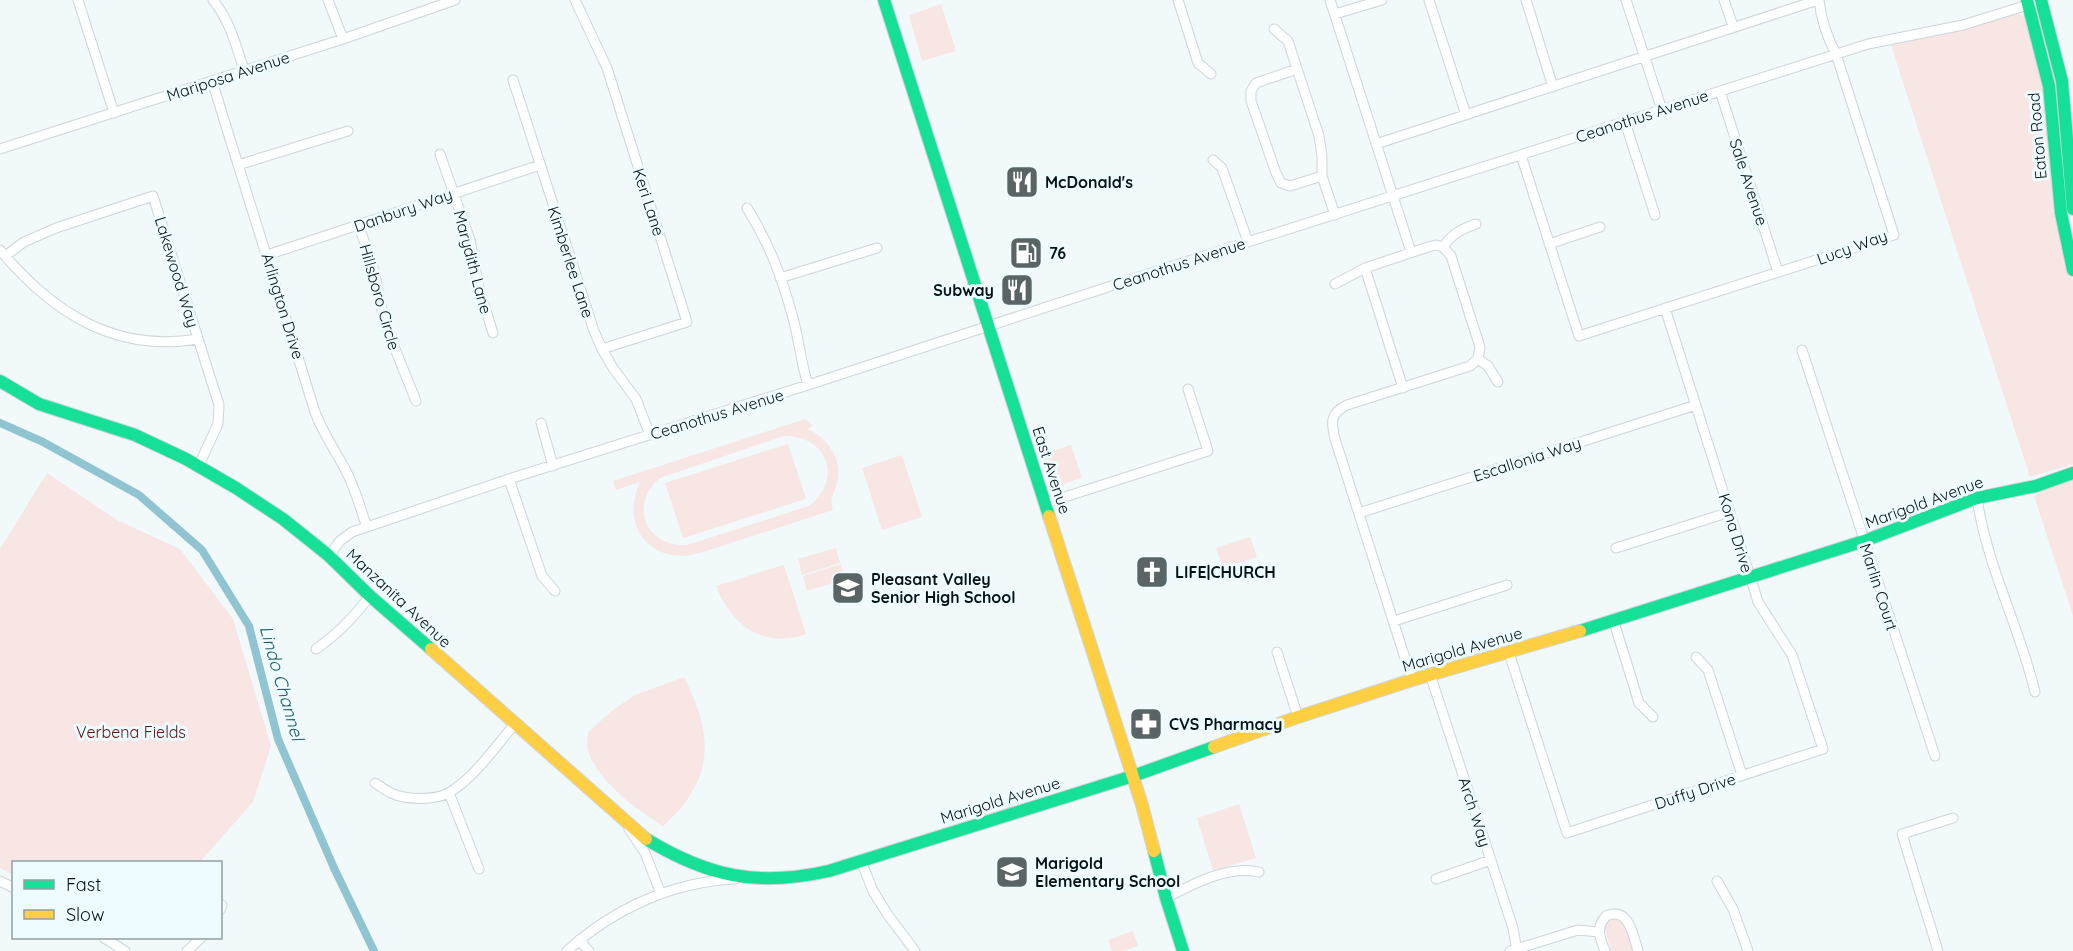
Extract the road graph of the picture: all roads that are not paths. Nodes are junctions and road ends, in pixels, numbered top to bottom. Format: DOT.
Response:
graph roads {
  1 [pos="78,0"];
  2 [pos="213,0"];
  3 [pos="328,0"];
  4 [pos="421,0"];
  5 [pos="455,0"];
  6 [pos="575,0"];
  7 [pos="884,0"];
  8 [pos="1178,0"];
  9 [pos="1330,0"];
  10 [pos="1382,0"];
  11 [pos="1430,0"];
  12 [pos="1526,0"];
  13 [pos="1626,0"];
  14 [pos="1724,0"];
  15 [pos="1819,0"];
  16 [pos="2041,0"];
  17 [pos="2028,2"];
  18 [pos="424,10"];
  19 [pos="1335,14"];
  20 [pos="1733,26"];
  21 [pos="1274,29"];
  22 [pos="343,39"];
  23 [pos="1836,54"];
  24 [pos="1644,57"];
  25 [pos="1297,69"];
  26 [pos="244,70"];
  27 [pos="1211,74"];
  28 [pos="513,80"];
  29 [pos="212,81"];
  30 [pos="1553,87"];
  31 [pos="1720,91"];
  32 [pos="1662,110"];
  33 [pos="114,113"];
  34 [pos="1466,115"];
  35 [pos="1625,122"];
  36 [pos="348,131"];
  37 [pos="1376,144"];
  38 [pos="0,147"];
  39 [pos="440,154"];
  40 [pos="1521,155"];
  41 [pos="1213,160"];
  42 [pos="238,165"];
  43 [pos="540,165"];
  44 [pos="1322,176"];
  45 [pos="454,192"];
  46 [pos="1393,196"];
  47 [pos="747,208"];
  48 [pos="2073,209"];
  49 [pos="1335,214"];
  50 [pos="1655,215"];
  51 [pos="1476,224"];
  52 [pos="359,226"];
  53 [pos="1600,227"];
  54 [pos="1248,242"];
  55 [pos="1549,244"];
  56 [pos="1443,247"];
  57 [pos="877,248"];
  58 [pos="1411,252"];
  59 [pos="3,253"];
  60 [pos="267,255"];
  61 [pos="1365,268"];
  62 [pos="2073,270"];
  63 [pos="1778,272"];
  64 [pos="780,278"];
  65 [pos="1335,284"];
  66 [pos="1665,308"];
  67 [pos="988,326"];
  68 [pos="493,333"];
  69 [pos="198,339"];
  70 [pos="602,349"];
  71 [pos="1802,350"];
  72 [pos="1478,359"];
  73 [pos="0,381"];
  74 [pos="1498,382"];
  75 [pos="808,385"];
  76 [pos="1403,388"];
  77 [pos="1188,389"];
  78 [pos="416,401"];
  79 [pos="1696,405"];
  80 [pos="540,423"];
  81 [pos="650,435"];
  82 [pos="199,465"];
  83 [pos="553,466"];
  84 [pos="2073,473"];
  85 [pos="509,479"];
  86 [pos="1977,498"];
  87 [pos="1046,503"];
  88 [pos="1730,512"];
  89 [pos="1359,513"];
  90 [pos="366,525"];
  91 [pos="1864,541"];
  92 [pos="1616,548"];
  93 [pos="329,556"];
  94 [pos="1749,577"];
  95 [pos="1507,585"];
  96 [pos="555,591"];
  97 [pos="370,596"];
  98 [pos="1613,619"];
  99 [pos="1394,621"];
  100 [pos="316,649"];
  101 [pos="1277,652"];
  102 [pos="1509,653"];
  103 [pos="1696,657"];
  104 [pos="1430,674"];
  105 [pos="1412,680"];
  106 [pos="2035,692"];
  107 [pos="1298,717"];
  108 [pos="1653,717"];
  109 [pos="514,725"];
  110 [pos="1823,749"];
  111 [pos="1935,756"];
  112 [pos="1742,775"];
  113 [pos="1133,776"];
  114 [pos="375,783"];
  115 [pos="449,793"];
  116 [pos="1953,818"];
  117 [pos="621,819"];
  118 [pos="1491,860"];
  119 [pos="861,861"];
  120 [pos="479,869"];
  121 [pos="1259,872"];
  122 [pos="747,879"];
  123 [pos="1436,879"];
  124 [pos="1717,881"];
  125 [pos="661,894"];
  126 [pos="1166,898"];
  127 [pos="1599,932"];
  128 [pos="106,939"];
  129 [pos="200,939"];
  130 [pos="579,940"];
  131 [pos="1515,950"];
  132 [pos="125,951"];
  133 [pos="187,951"];
  134 [pos="567,951"];
  135 [pos="589,951"];
  136 [pos="915,951"];
  137 [pos="1183,951"];
  138 [pos="1605,951"];
  139 [pos="1638,951"];
  140 [pos="1748,951"];
  141 [pos="1938,951"];
  1 -- 33 [label="street"];
  2 -- 26 [label="street"];
  3 -- 22 [label="street"];
  4 -- 18 [label="street"];
  5 -- 18 [label="street, Mariposa Avenue"];
  6 -- 70 [label="street, Keri Lane"];
  7 -- 67 [label="street, East Avenue"];
  8 -- 27 [label="street"];
  9 -- 19 [label="street"];
  10 -- 19 [label="street"];
  11 -- 34 [label="street"];
  12 -- 30 [label="street"];
  13 -- 24 [label="street"];
  14 -- 20 [label="street"];
  15 -- 20 [label="street"];
  15 -- 23 [label="street, Lucy Way"];
  16 -- 17 [label="street, Ceanothus Avenue"];
  16 -- 48 [label="street, Eaton Road"];
  17 -- 23 [label="street, Ceanothus Avenue"];
  17 -- 62 [label="street, Eaton Road"];
  18 -- 22 [label="street, Mariposa Avenue"];
  19 -- 37 [label="street"];
  20 -- 24 [label="street"];
  21 -- 25 [label="street"];
  22 -- 26 [label="street, Mariposa Avenue"];
  23 -- 31 [label="street, Ceanothus Avenue"];
  23 -- 63 [label="street, Lucy Way"];
  24 -- 30 [label="street"];
  24 -- 32 [label="street"];
  25 -- 44 [label="street"];
  25 -- 44 [label="street"];
  26 -- 29 [label="street, Mariposa Avenue"];
  28 -- 43 [label="street, Kimberlee Lane"];
  29 -- 33 [label="street, Mariposa Avenue"];
  29 -- 42 [label="street, Arlington Drive"];
  30 -- 34 [label="street"];
  31 -- 32 [label="street, Ceanothus Avenue"];
  31 -- 63 [label="street, Sale Avenue"];
  32 -- 35 [label="street, Ceanothus Avenue"];
  33 -- 38 [label="street, Mariposa Avenue"];
  34 -- 37 [label="street"];
  35 -- 40 [label="street, Ceanothus Avenue"];
  35 -- 50 [label="street"];
  36 -- 42 [label="street"];
  37 -- 46 [label="street"];
  39 -- 45 [label="street, Marydith Lane"];
  40 -- 46 [label="street, Ceanothus Avenue"];
  40 -- 55 [label="street"];
  41 -- 54 [label="street"];
  42 -- 60 [label="street, Arlington Drive"];
  43 -- 45 [label="street, Danbury Way"];
  43 -- 70 [label="street, Kimberlee Lane"];
  44 -- 49 [label="street"];
  45 -- 52 [label="street, Danbury Way"];
  45 -- 68 [label="street, Marydith Lane"];
  46 -- 49 [label="street, Ceanothus Avenue"];
  46 -- 58 [label="street"];
  47 -- 64 [label="street"];
  49 -- 54 [label="street, Ceanothus Avenue"];
  51 -- 56 [label="street"];
  52 -- 60 [label="street, Danbury Way"];
  52 -- 78 [label="street, Hillsboro Circle"];
  53 -- 55 [label="street"];
  54 -- 67 [label="street, Ceanothus Avenue"];
  55 -- 66 [label="street, Lucy Way"];
  56 -- 58 [label="street"];
  56 -- 72 [label="street"];
  57 -- 64 [label="street"];
  58 -- 61 [label="street"];
  59 -- 69 [label="street"];
  59 -- 69 [label="street, Lakewood Way"];
  60 -- 90 [label="street, Arlington Drive"];
  61 -- 65 [label="street"];
  61 -- 76 [label="street"];
  63 -- 66 [label="street, Lucy Way"];
  64 -- 75 [label="street"];
  66 -- 79 [label="street, Kona Drive"];
  67 -- 75 [label="street, Ceanothus Avenue"];
  67 -- 87 [label="street, East Avenue"];
  69 -- 82 [label="street, Lakewood Way"];
  70 -- 81 [label="street, Kimberlee Lane"];
  71 -- 91 [label="street, Marlin Court"];
  72 -- 74 [label="street"];
  72 -- 76 [label="street"];
  73 -- 82 [label="street, Manzanita Avenue"];
  75 -- 81 [label="street, Ceanothus Avenue"];
  76 -- 89 [label="street"];
  77 -- 87 [label="street"];
  79 -- 88 [label="street, Kona Drive"];
  79 -- 89 [label="street, Escallonia Way"];
  80 -- 83 [label="street"];
  81 -- 83 [label="street, Ceanothus Avenue"];
  82 -- 93 [label="street, Manzanita Avenue"];
  83 -- 85 [label="street, Ceanothus Avenue"];
  84 -- 86 [label="street, Marigold Avenue"];
  85 -- 90 [label="street, Ceanothus Avenue"];
  85 -- 96 [label="street"];
  86 -- 91 [label="street, Marigold Avenue"];
  86 -- 106 [label="street"];
  87 -- 113 [label="street, East Avenue"];
  88 -- 92 [label="street"];
  88 -- 94 [label="street, Kona Drive"];
  89 -- 99 [label="street"];
  90 -- 93 [label="street, Ceanothus Avenue"];
  91 -- 94 [label="street, Marigold Avenue"];
  91 -- 111 [label="street, Marlin Court"];
  93 -- 97 [label="street, Manzanita Avenue"];
  94 -- 98 [label="street, Marigold Avenue"];
  94 -- 110 [label="street, Kona Drive"];
  95 -- 99 [label="street"];
  97 -- 100 [label="street"];
  97 -- 109 [label="street, Manzanita Avenue"];
  98 -- 102 [label="street, Marigold Avenue"];
  98 -- 108 [label="street"];
  99 -- 105 [label="street"];
  101 -- 107 [label="street"];
  102 -- 104 [label="street, Marigold Avenue"];
  102 -- 112 [label="street, Duffy Drive"];
  103 -- 112 [label="street"];
  104 -- 105 [label="street, Marigold Avenue"];
  104 -- 118 [label="street, Arch Way"];
  105 -- 107 [label="street, Marigold Avenue"];
  107 -- 113 [label="street, Marigold Avenue"];
  109 -- 115 [label="street"];
  109 -- 117 [label="street, Manzanita Avenue"];
  110 -- 112 [label="street, Duffy Drive"];
  113 -- 119 [label="street, Marigold Avenue"];
  113 -- 126 [label="street, East Avenue"];
  114 -- 115 [label="street"];
  115 -- 120 [label="street"];
  116 -- 141 [label="street"];
  117 -- 122 [label="street, Manzanita Avenue"];
  117 -- 125 [label="street"];
  118 -- 123 [label="street"];
  118 -- 131 [label="street, Arch Way"];
  119 -- 122 [label="street, Marigold Avenue"];
  119 -- 136 [label="street"];
  121 -- 126 [label="street"];
  122 -- 125 [label="street"];
  124 -- 140 [label="street"];
  125 -- 130 [label="street"];
  126 -- 137 [label="street, East Avenue"];
  127 -- 131 [label="street"];
  127 -- 138 [label="street"];
  127 -- 139 [label="street"];
  128 -- 132 [label="street"];
  129 -- 133 [label="street"];
  130 -- 134 [label="street"];
  130 -- 135 [label="street"];
}
